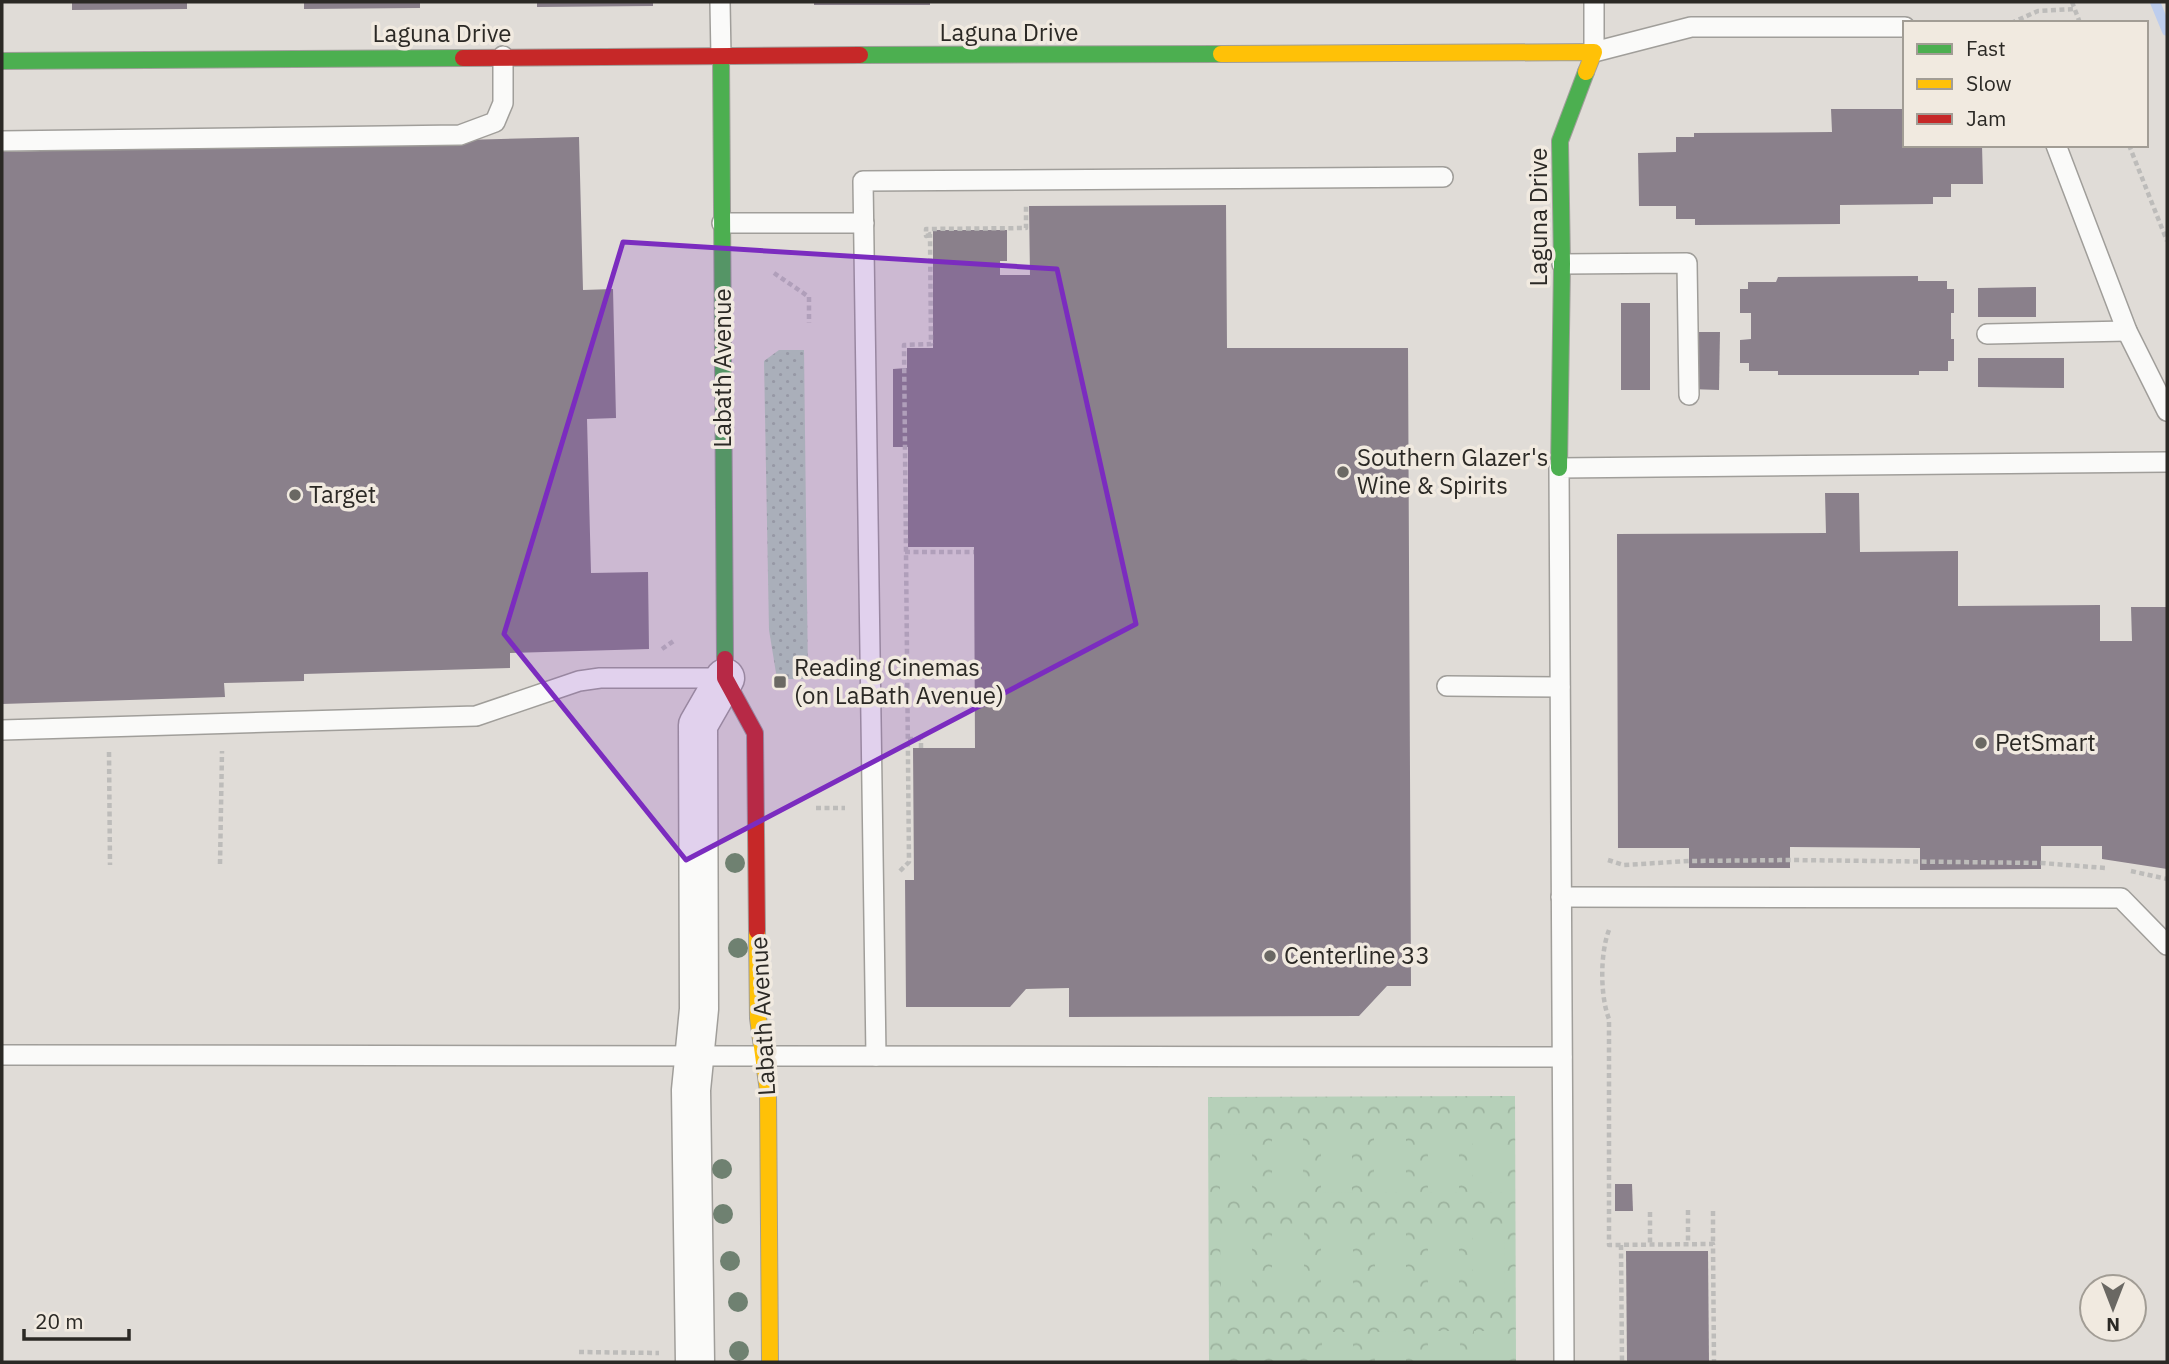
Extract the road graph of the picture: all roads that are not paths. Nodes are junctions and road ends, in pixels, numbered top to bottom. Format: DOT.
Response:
graph roads {
  1 [pos="720,2"];
  2 [pos="1594,2"];
  3 [pos="1903,27"];
  4 [pos="1594,52"];
  5 [pos="503,56"];
  6 [pos="721,57"];
  7 [pos="2,61"];
  8 [pos="2,141"];
  9 [pos="2057,147"];
  10 [pos="1443,177"];
  11 [pos="722,223"];
  12 [pos="864,223"];
  13 [pos="1562,264"];
  14 [pos="2127,331"];
  15 [pos="1987,334"];
  16 [pos="1689,395"];
  17 [pos="2167,411"];
  18 [pos="2167,462"];
  19 [pos="1559,468"];
  20 [pos="725,678"];
  21 [pos="1447,687"];
  22 [pos="1560,687"];
  23 [pos="2,730"];
  24 [pos="1561,897"];
  25 [pos="2167,945"];
  26 [pos="2,1055"];
  27 [pos="695,1056"];
  28 [pos="764,1056"];
  29 [pos="876,1056"];
  30 [pos="1562,1057"];
  31 [pos="679,1357"];
  32 [pos="770,1362"];
  33 [pos="1563,1362"];
  1 -- 6 [label="lane"];
  2 -- 4 [label="lane"];
  3 -- 4 [label="lane"];
  4 -- 6 [label="street, Laguna Drive"];
  4 -- 13 [label="street, Laguna Drive"];
  5 -- 6 [label="street, Laguna Drive"];
  5 -- 7 [label="street, Laguna Drive"];
  5 -- 8 [label="lane"];
  6 -- 11 [label="street, Labath Avenue"];
  9 -- 14 [label="lane"];
  10 -- 12 [label="lane"];
  11 -- 12 [label="lane"];
  11 -- 20 [label="street, Labath Avenue"];
  12 -- 29 [label="lane"];
  13 -- 16 [label="lane"];
  13 -- 19 [label="street, Laguna Drive"];
  14 -- 15 [label="lane"];
  14 -- 17 [label="lane"];
  18 -- 19 [label="lane"];
  19 -- 22 [label="lane"];
  20 -- 23 [label="lane"];
  20 -- 27 [label="street"];
  20 -- 28 [label="street, Labath Avenue"];
  21 -- 22 [label="lane"];
  22 -- 24 [label="lane"];
  24 -- 25 [label="lane"];
  24 -- 30 [label="lane"];
  26 -- 27 [label="lane"];
  27 -- 28 [label="lane"];
  27 -- 31 [label="street"];
  28 -- 29 [label="lane"];
  28 -- 32 [label="street, Labath Avenue"];
  29 -- 30 [label="lane"];
  30 -- 33 [label="lane"];
}
